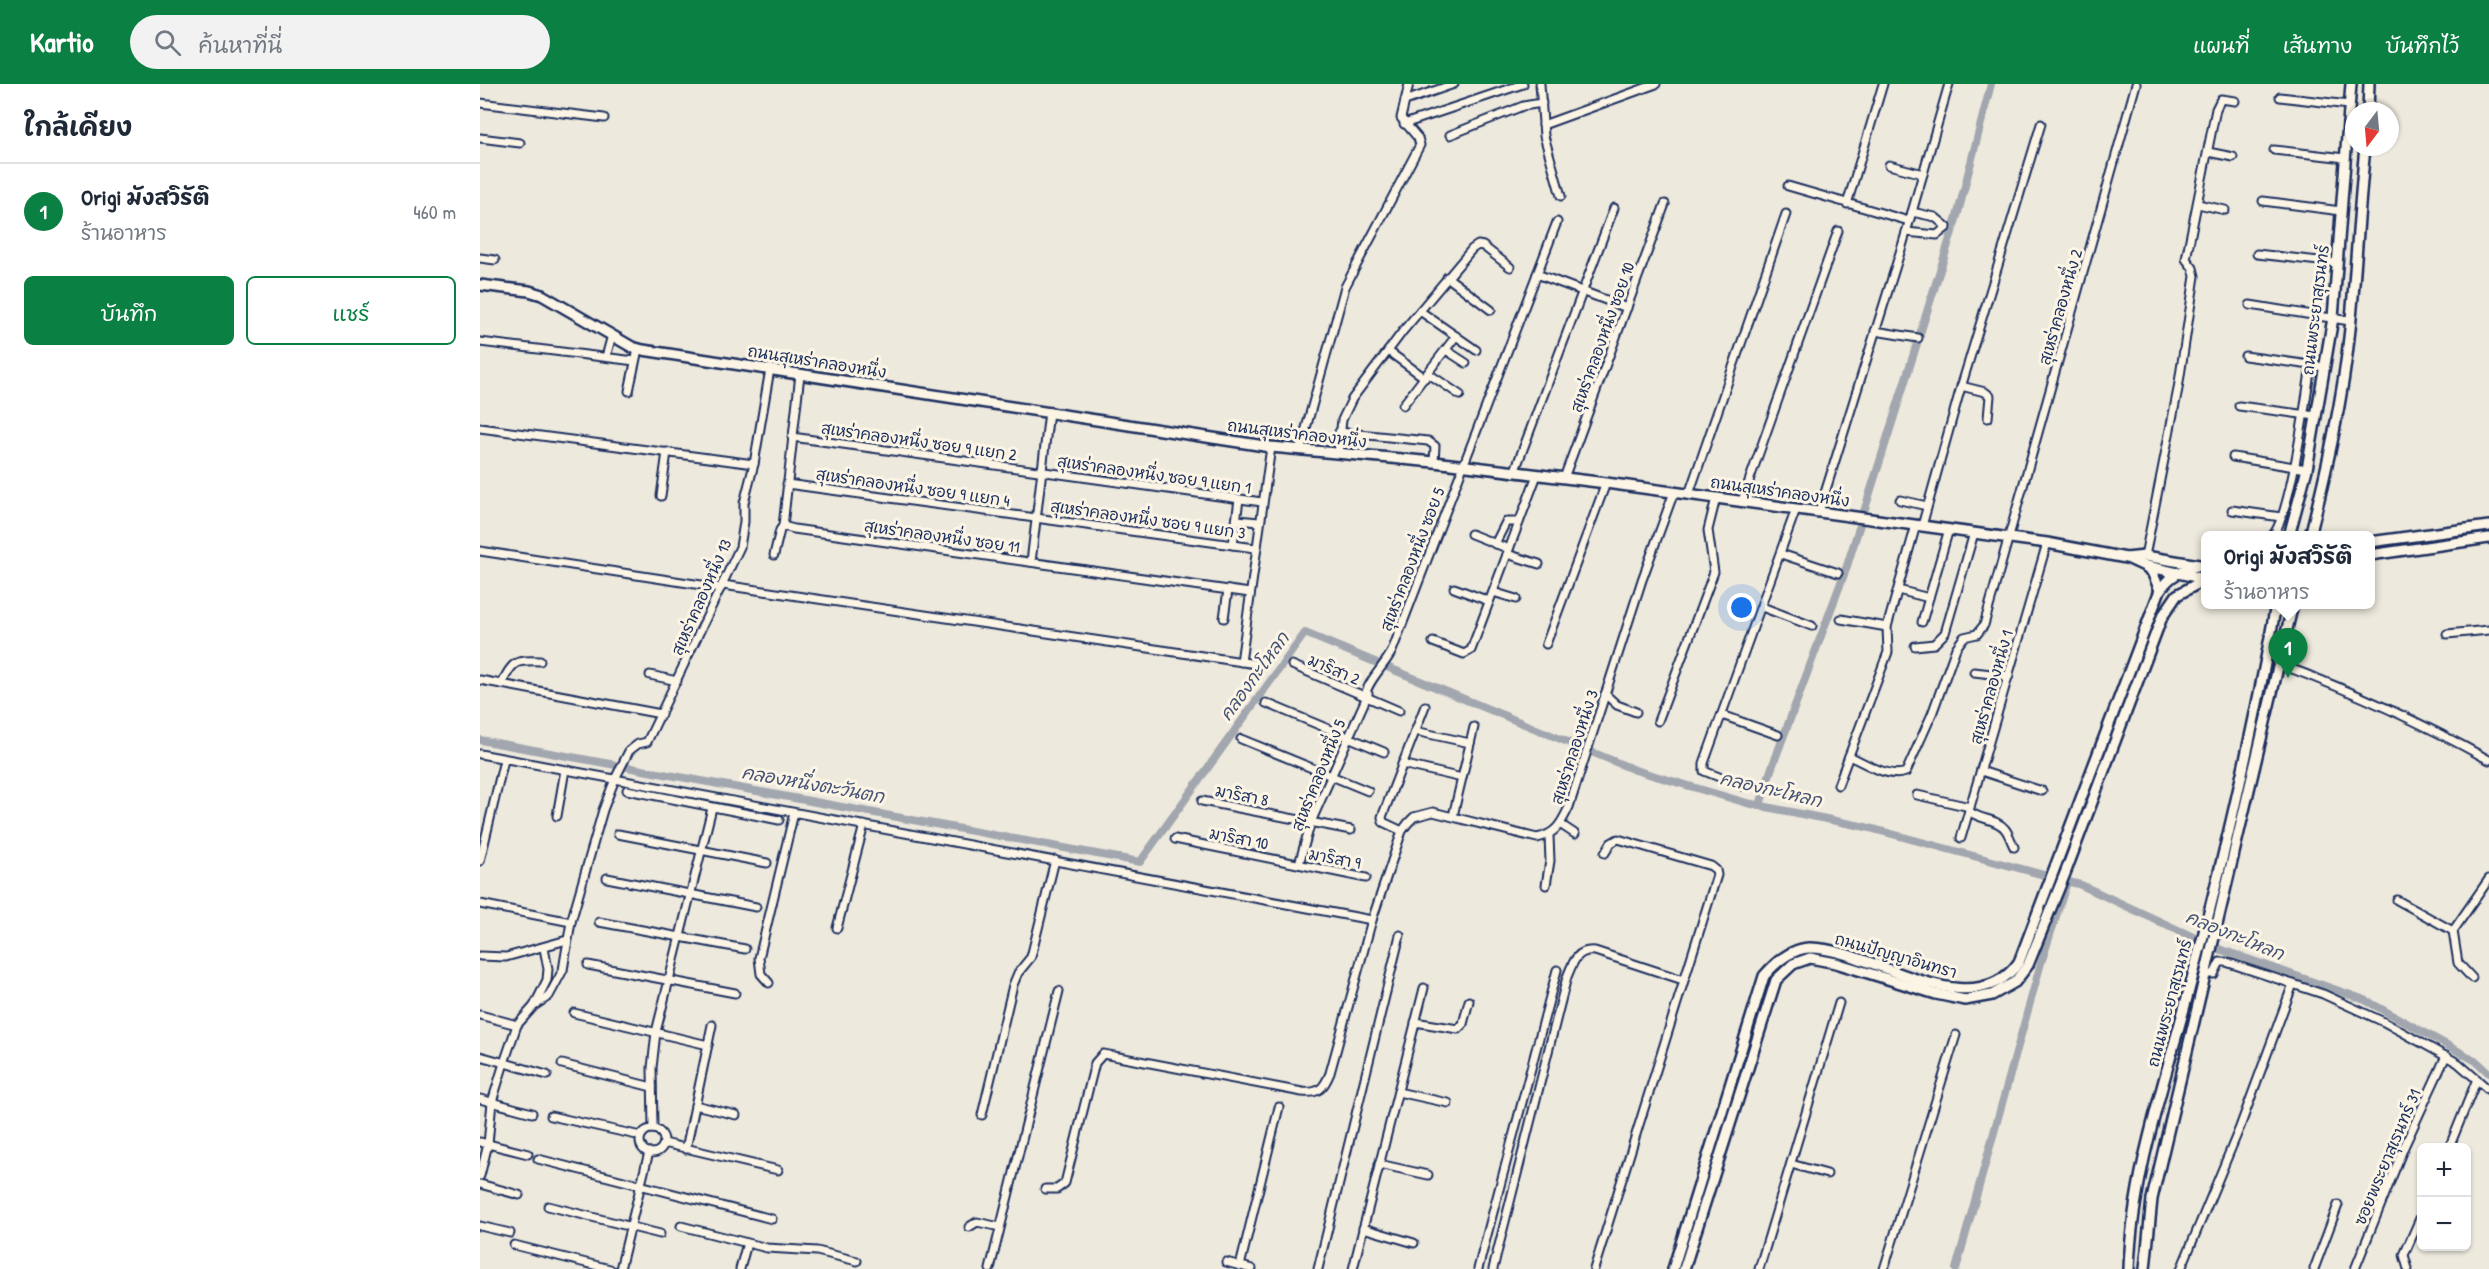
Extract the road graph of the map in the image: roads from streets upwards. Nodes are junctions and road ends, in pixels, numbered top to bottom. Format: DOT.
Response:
graph roads {
  1 [pos="1409,84"];
  2 [pos="1454,84"];
  3 [pos="1522,84"];
  4 [pos="1540,84"];
  5 [pos="1656,84"];
  6 [pos="1883,84"];
  7 [pos="1949,84"];
  8 [pos="2136,84"];
  9 [pos="2351,84"];
  10 [pos="2369,84"];
  11 [pos="2280,97"];
  12 [pos="1405,101"];
  13 [pos="2235,101"];
  14 [pos="2349,102"];
  15 [pos="2368,102"];
  16 [pos="480,103"];
  17 [pos="1542,103"];
  18 [pos="2345,105"];
  19 [pos="604,118"];
  20 [pos="1404,124"];
  21 [pos="2041,124"];
  22 [pos="1543,125"];
  23 [pos="1450,135"];
  24 [pos="480,138"];
  25 [pos="520,143"];
  26 [pos="2274,150"];
  27 [pos="2208,152"];
  28 [pos="2364,156"];
  29 [pos="2233,157"];
  30 [pos="2345,158"];
  31 [pos="1889,165"];
  32 [pos="1923,174"];
  33 [pos="1788,186"];
  34 [pos="1561,196"];
  35 [pos="2263,201"];
  36 [pos="1665,204"];
  37 [pos="1847,204"];
  38 [pos="2198,204"];
  39 [pos="1614,208"];
  40 [pos="2225,210"];
  41 [pos="2341,211"];
  42 [pos="1912,212"];
  43 [pos="1786,214"];
  44 [pos="1909,221"];
  45 [pos="1557,222"];
  46 [pos="1838,231"];
  47 [pos="1906,231"];
  48 [pos="2257,254"];
  49 [pos="480,258"];
  50 [pos="495,260"];
  51 [pos="2337,263"];
  52 [pos="1510,267"];
  53 [pos="1537,274"];
  54 [pos="1448,277"];
  55 [pos="480,285"];
  56 [pos="1581,291"];
  57 [pos="2250,305"];
  58 [pos="1627,308"];
  59 [pos="1491,310"];
  60 [pos="1420,311"];
  61 [pos="2333,318"];
  62 [pos="2350,321"];
  63 [pos="1875,331"];
  64 [pos="612,335"];
  65 [pos="1456,336"];
  66 [pos="1918,338"];
  67 [pos="480,342"];
  68 [pos="638,349"];
  69 [pos="1446,350"];
  70 [pos="1476,350"];
  71 [pos="1388,351"];
  72 [pos="2245,356"];
  73 [pos="606,357"];
  74 [pos="635,361"];
  75 [pos="1466,363"];
  76 [pos="2311,365"];
  77 [pos="2325,367"];
  78 [pos="770,369"];
  79 [pos="800,374"];
  80 [pos="1427,376"];
  81 [pos="1961,386"];
  82 [pos="629,392"];
  83 [pos="1460,395"];
  84 [pos="1403,405"];
  85 [pos="2239,406"];
  86 [pos="1049,412"];
  87 [pos="2303,416"];
  88 [pos="2316,416"];
  89 [pos="1988,418"];
  90 [pos="480,428"];
  91 [pos="1339,432"];
  92 [pos="792,437"];
  93 [pos="1271,447"];
  94 [pos="1300,450"];
  95 [pos="667,452"];
  96 [pos="1338,454"];
  97 [pos="2233,457"];
  98 [pos="1434,462"];
  99 [pos="754,464"];
  100 [pos="1462,466"];
  101 [pos="2294,466"];
  102 [pos="2307,469"];
  103 [pos="1042,472"];
  104 [pos="1514,473"];
  105 [pos="1537,475"];
  106 [pos="1564,478"];
  107 [pos="1606,483"];
  108 [pos="787,484"];
  109 [pos="1674,492"];
  110 [pos="1689,494"];
  111 [pos="661,496"];
  112 [pos="1716,498"];
  113 [pos="1239,499"];
  114 [pos="1900,500"];
  115 [pos="1742,501"];
  116 [pos="1262,502"];
  117 [pos="1927,506"];
  118 [pos="1796,509"];
  119 [pos="2232,510"];
  120 [pos="1819,512"];
  121 [pos="1036,517"];
  122 [pos="2281,517"];
  123 [pos="1237,520"];
  124 [pos="1259,522"];
  125 [pos="1519,522"];
  126 [pos="783,525"];
  127 [pos="1919,525"];
  128 [pos="2489,526"];
  129 [pos="1948,529"];
  130 [pos="2276,531"];
  131 [pos="2290,531"];
  132 [pos="2313,531"];
  133 [pos="1974,533"];
  134 [pos="1471,534"];
  135 [pos="2009,538"];
  136 [pos="2489,538"];
  137 [pos="2375,541"];
  138 [pos="2047,543"];
  139 [pos="1495,544"];
  140 [pos="1233,545"];
  141 [pos="1255,548"];
  142 [pos="480,551"];
  143 [pos="1508,551"];
  144 [pos="1781,554"];
  145 [pos="2375,554"];
  146 [pos="774,555"];
  147 [pos="2144,561"];
  148 [pos="1031,562"];
  149 [pos="1539,564"];
  150 [pos="2201,566"];
  151 [pos="2201,567"];
  152 [pos="1838,573"];
  153 [pos="2177,573"];
  154 [pos="2201,578"];
  155 [pos="2201,581"];
  156 [pos="722,587"];
  157 [pos="1454,588"];
  158 [pos="1228,590"];
  159 [pos="1898,590"];
  160 [pos="2160,590"];
  161 [pos="1493,592"];
  162 [pos="1250,593"];
  163 [pos="1929,598"];
  164 [pos="1516,599"];
  165 [pos="1489,601"];
  166 [pos="1762,607"];
  167 [pos="2275,609"];
  168 [pos="2292,609"];
  169 [pos="1224,618"];
  170 [pos="1841,619"];
  171 [pos="1922,622"];
  172 [pos="1812,626"];
  173 [pos="1887,627"];
  174 [pos="2489,630"];
  175 [pos="2447,634"];
  176 [pos="1433,642"];
  177 [pos="1546,644"];
  178 [pos="1915,646"];
  179 [pos="540,662"];
  180 [pos="1241,662"];
  181 [pos="1386,662"];
  182 [pos="2279,664"];
  183 [pos="1263,665"];
  184 [pos="1292,665"];
  185 [pos="1974,672"];
  186 [pos="650,675"];
  187 [pos="2008,676"];
  188 [pos="480,680"];
  189 [pos="677,681"];
  190 [pos="502,684"];
  191 [pos="1605,694"];
  192 [pos="1365,697"];
  193 [pos="1266,703"];
  194 [pos="1425,706"];
  195 [pos="1400,711"];
  196 [pos="1636,712"];
  197 [pos="661,714"];
  198 [pos="1722,715"];
  199 [pos="1658,721"];
  200 [pos="1474,727"];
  201 [pos="1415,731"];
  202 [pos="1778,735"];
  203 [pos="1348,737"];
  204 [pos="1241,739"];
  205 [pos="1470,743"];
  206 [pos="1384,752"];
  207 [pos="480,754"];
  208 [pos="1849,756"];
  209 [pos="504,760"];
  210 [pos="2489,760"];
  211 [pos="1402,764"];
  212 [pos="565,770"];
  213 [pos="1981,771"];
  214 [pos="615,777"];
  215 [pos="1331,777"];
  216 [pos="1462,778"];
  217 [pos="1838,785"];
  218 [pos="1742,786"];
  219 [pos="627,790"];
  220 [pos="2042,790"];
  221 [pos="1368,791"];
  222 [pos="1917,795"];
  223 [pos="1202,801"];
  224 [pos="712,808"];
  225 [pos="1970,809"];
  226 [pos="794,813"];
  227 [pos="557,816"];
  228 [pos="1453,816"];
  229 [pos="778,820"];
  230 [pos="1311,822"];
  231 [pos="1560,824"];
  232 [pos="864,825"];
  233 [pos="1352,830"];
  234 [pos="1402,831"];
  235 [pos="618,834"];
  236 [pos="1575,834"];
  237 [pos="1548,836"];
  238 [pos="1961,838"];
  239 [pos="1175,839"];
  240 [pos="2014,847"];
  241 [pos="701,850"];
  242 [pos="1605,852"];
  243 [pos="1054,860"];
  244 [pos="480,861"];
  245 [pos="767,863"];
  246 [pos="1299,864"];
  247 [pos="607,878"];
  248 [pos="1366,878"];
  249 [pos="2489,879"];
  250 [pos="1546,885"];
  251 [pos="691,894"];
  252 [pos="2397,900"];
  253 [pos="480,904"];
  254 [pos="756,907"];
  255 [pos="1372,920"];
  256 [pos="571,922"];
  257 [pos="599,922"];
  258 [pos="837,928"];
  259 [pos="2453,931"];
  260 [pos="1400,935"];
  261 [pos="680,937"];
  262 [pos="567,940"];
  263 [pos="544,948"];
  264 [pos="745,949"];
  265 [pos="480,956"];
  266 [pos="588,965"];
  267 [pos="1557,970"];
  268 [pos="2206,974"];
  269 [pos="2472,978"];
  270 [pos="1683,980"];
  271 [pos="669,981"];
  272 [pos="769,983"];
  273 [pos="2293,984"];
  274 [pos="1424,988"];
  275 [pos="1059,991"];
  276 [pos="735,993"];
  277 [pos="1469,1001"];
  278 [pos="1839,1003"];
  279 [pos="534,1006"];
  280 [pos="574,1012"];
  281 [pos="480,1015"];
  282 [pos="1415,1022"];
  283 [pos="517,1025"];
  284 [pos="712,1025"];
  285 [pos="656,1032"];
  286 [pos="1956,1035"];
  287 [pos="708,1045"];
  288 [pos="480,1056"];
  289 [pos="2446,1056"];
  290 [pos="504,1063"];
  291 [pos="562,1064"];
  292 [pos="547,1075"];
  293 [pos="2477,1079"];
  294 [pos="651,1086"];
  295 [pos="2489,1090"];
  296 [pos="1398,1092"];
  297 [pos="480,1099"];
  298 [pos="492,1102"];
  299 [pos="1448,1103"];
  300 [pos="695,1105"];
  301 [pos="1280,1107"];
  302 [pos="532,1113"];
  303 [pos="736,1115"];
  304 [pos="982,1115"];
  305 [pos="551,1116"];
  306 [pos="653,1129"];
  307 [pos="641,1136"];
  308 [pos="484,1143"];
  309 [pos="664,1143"];
  310 [pos="2451,1143"];
  311 [pos="686,1149"];
  312 [pos="649,1152"];
  313 [pos="528,1154"];
  314 [pos="538,1159"];
  315 [pos="1379,1164"];
  316 [pos="1791,1164"];
  317 [pos="778,1170"];
  318 [pos="1827,1174"];
  319 [pos="1428,1175"];
  320 [pos="480,1176"];
  321 [pos="480,1184"];
  322 [pos="641,1185"];
  323 [pos="1045,1189"];
  324 [pos="519,1195"];
  325 [pos="548,1206"];
  326 [pos="2338,1206"];
  327 [pos="772,1219"];
  328 [pos="2417,1224"];
  329 [pos="480,1226"];
  330 [pos="681,1226"];
  331 [pos="969,1227"];
  332 [pos="1000,1227"];
  333 [pos="630,1228"];
  334 [pos="1363,1228"];
  335 [pos="510,1233"];
  336 [pos="660,1234"];
  337 [pos="747,1243"];
  338 [pos="1414,1243"];
  339 [pos="514,1245"];
  340 [pos="1482,1256"];
  341 [pos="1495,1259"];
  342 [pos="857,1261"];
  343 [pos="1226,1263"];
  344 [pos="1240,1266"];
  345 [pos="610,1269"];
  346 [pos="620,1269"];
  347 [pos="740,1269"];
  348 [pos="990,1269"];
  349 [pos="1252,1269"];
  350 [pos="1318,1269"];
  351 [pos="1353,1269"];
  352 [pos="1478,1269"];
  353 [pos="1493,1269"];
  354 [pos="1594,1269"];
  355 [pos="1673,1269"];
  356 [pos="1684,1269"];
  357 [pos="1759,1269"];
  358 [pos="1884,1269"];
  359 [pos="2129,1269"];
  360 [pos="2145,1269"];
  361 [pos="2181,1269"];
  362 [pos="2314,1269"];
  363 [pos="2355,1269"];
  364 [pos="2408,1269"];
  1 -- 12 [label="street"];
  2 -- 12 [label="street"];
  3 -- 20 [label="street"];
  4 -- 17 [label="street"];
  5 -- 22 [label="street"];
  6 -- 37 [label="street"];
  7 -- 32 [label="street"];
  8 -- 135 [label="street, สุเหร่าคลองหนึ่ง 2"];
  9 -- 14 [label="street, ถนนพระยาสุเรนทร์"];
  10 -- 15 [label="street"];
  11 -- 18 [label="street"];
  12 -- 20 [label="street"];
  13 -- 27 [label="street"];
  16 -- 19 [label="street"];
  17 -- 22 [label="street"];
  17 -- 23 [label="street"];
  20 -- 94 [label="street"];
  21 -- 81 [label="street"];
  22 -- 34 [label="street"];
  24 -- 25 [label="street"];
  26 -- 30 [label="street"];
  27 -- 29 [label="street"];
  27 -- 38 [label="street"];
  28 -- 62 [label="street, ถนนพระยาสุเรนทร์"];
  30 -- 41 [label="street, ถนนพระยาสุเรนทร์"];
  31 -- 32 [label="street"];
  32 -- 42 [label="street"];
  33 -- 37 [label="street"];
  35 -- 41 [label="street"];
  36 -- 58 [label="street, สุเหร่าคลองหนึ่ง ซอย 10"];
  37 -- 44 [label="street"];
  38 -- 40 [label="street"];
  38 -- 147 [label="street"];
  39 -- 56 [label="street"];
  41 -- 51 [label="street, ถนนพระยาสุเรนทร์"];
  42 -- 44 [label="street"];
  42 -- 47 [label="street"];
  43 -- 110 [label="street"];
  44 -- 47 [label="street"];
  45 -- 53 [label="street, สุเหร่าคลองหนึ่ง ซอย 5"];
  46 -- 115 [label="street"];
  47 -- 63 [label="street"];
  48 -- 51 [label="street"];
  49 -- 50 [label="street"];
  51 -- 61 [label="street, ถนนพระยาสุเรนทร์"];
  52 -- 54 [label="street"];
  53 -- 56 [label="street"];
  53 -- 100 [label="street, สุเหร่าคลองหนึ่ง ซอย 5"];
  54 -- 59 [label="street"];
  54 -- 60 [label="street"];
  55 -- 64 [label="street, ถนนสุเหร่าคลองหนึ่ง"];
  56 -- 58 [label="street"];
  56 -- 104 [label="street"];
  57 -- 61 [label="street"];
  58 -- 106 [label="street, สุเหร่าคลองหนึ่ง ซอย 10"];
  60 -- 65 [label="street"];
  60 -- 71 [label="street"];
  61 -- 62 [label="street"];
  61 -- 77 [label="street, ถนนพระยาสุเรนทร์"];
  62 -- 132 [label="street, ถนนพระยาสุเรนทร์"];
  63 -- 66 [label="street"];
  63 -- 120 [label="street"];
  64 -- 68 [label="street, ถนนสุเหร่าคลองหนึ่ง"];
  64 -- 73 [label="street"];
  65 -- 69 [label="street"];
  65 -- 70 [label="street"];
  67 -- 73 [label="street"];
  68 -- 74 [label="street"];
  68 -- 78 [label="street, ถนนสุเหร่าคลองหนึ่ง"];
  69 -- 75 [label="street"];
  69 -- 80 [label="street"];
  71 -- 80 [label="street"];
  71 -- 91 [label="street"];
  72 -- 76 [label="street"];
  73 -- 74 [label="street"];
  74 -- 82 [label="street"];
  76 -- 77 [label="street"];
  76 -- 87 [label="street"];
  77 -- 88 [label="street, ถนนพระยาสุเรนทร์"];
  78 -- 79 [label="street, ถนนสุเหร่าคลองหนึ่ง"];
  78 -- 99 [label="street, สุเหร่าคลองหนึ่ง 13"];
  79 -- 86 [label="street, ถนนสุเหร่าคลองหนึ่ง"];
  79 -- 92 [label="street"];
  80 -- 83 [label="street"];
  80 -- 84 [label="street"];
  81 -- 89 [label="street"];
  81 -- 117 [label="street"];
  85 -- 87 [label="street"];
  86 -- 93 [label="street, ถนนสุเหร่าคลองหนึ่ง"];
  86 -- 103 [label="street"];
  87 -- 88 [label="street"];
  87 -- 101 [label="street"];
  88 -- 102 [label="street, ถนนพระยาสุเรนทร์"];
  90 -- 95 [label="street"];
  91 -- 96 [label="street"];
  91 -- 98 [label="street"];
  92 -- 103 [label="street, สุเหร่าคลองหนึ่ง ซอย 9 แยก 2"];
  92 -- 108 [label="street"];
  93 -- 94 [label="street, ถนนสุเหร่าคลองหนึ่ง"];
  93 -- 116 [label="street"];
  94 -- 96 [label="street, ถนนสุเหร่าคลองหนึ่ง"];
  95 -- 99 [label="street"];
  95 -- 111 [label="street"];
  96 -- 98 [label="street, ถนนสุเหร่าคลองหนึ่ง"];
  97 -- 101 [label="street"];
  98 -- 100 [label="street, ถนนสุเหร่าคลองหนึ่ง"];
  99 -- 156 [label="street, สุเหร่าคลองหนึ่ง 13"];
  100 -- 104 [label="street, ถนนสุเหร่าคลองหนึ่ง"];
  100 -- 181 [label="street, สุเหร่าคลองหนึ่ง ซอย 5"];
  101 -- 102 [label="street"];
  101 -- 122 [label="street"];
  102 -- 131 [label="street, ถนนพระยาสุเรนทร์"];
  103 -- 113 [label="street, สุเหร่าคลองหนึ่ง ซอย 9 แยก 1"];
  103 -- 121 [label="street"];
  104 -- 105 [label="street, ถนนสุเหร่าคลองหนึ่ง"];
  105 -- 106 [label="street, ถนนสุเหร่าคลองหนึ่ง"];
  105 -- 125 [label="street"];
  106 -- 107 [label="street, ถนนสุเหร่าคลองหนึ่ง"];
  107 -- 109 [label="street, ถนนสุเหร่าคลองหนึ่ง"];
  107 -- 177 [label="street"];
  108 -- 121 [label="street, สุเหร่าคลองหนึ่ง ซอย 9 แยก 4"];
  108 -- 126 [label="street"];
  109 -- 110 [label="street, ถนนสุเหร่าคลองหนึ่ง"];
  109 -- 191 [label="street, สุเหร่าคลองหนึ่ง 3"];
  110 -- 112 [label="street, ถนนสุเหร่าคลองหนึ่ง"];
  112 -- 115 [label="street, ถนนสุเหร่าคลองหนึ่ง"];
  112 -- 199 [label="street"];
  113 -- 116 [label="street, สุเหร่าคลองหนึ่ง ซอย 9 แยก 1"];
  113 -- 123 [label="street"];
  114 -- 117 [label="street"];
  115 -- 118 [label="street, ถนนสุเหร่าคลองหนึ่ง"];
  116 -- 124 [label="street"];
  117 -- 127 [label="street"];
  118 -- 120 [label="street, ถนนสุเหร่าคลองหนึ่ง"];
  118 -- 144 [label="street"];
  119 -- 122 [label="street"];
  120 -- 127 [label="street, ถนนสุเหร่าคลองหนึ่ง"];
  121 -- 140 [label="street, สุเหร่าคลองหนึ่ง ซอย 9 แยก 3"];
  121 -- 148 [label="street"];
  122 -- 130 [label="street"];
  123 -- 124 [label="street"];
  123 -- 140 [label="street"];
  124 -- 141 [label="street"];
  125 -- 139 [label="street"];
  125 -- 143 [label="street"];
  126 -- 146 [label="street"];
  126 -- 148 [label="street, สุเหร่าคลองหนึ่ง ซอย 11"];
  127 -- 129 [label="street, ถนนสุเหร่าคลองหนึ่ง"];
  127 -- 159 [label="street"];
  128 -- 137 [label="street"];
  129 -- 133 [label="street, ถนนสุเหร่าคลองหนึ่ง"];
  129 -- 163 [label="street"];
  133 -- 135 [label="street, ถนนสุเหร่าคลองหนึ่ง"];
  133 -- 178 [label="street"];
  134 -- 139 [label="street"];
  135 -- 138 [label="street, ถนนสุเหร่าคลองหนึ่ง"];
  135 -- 208 [label="street, สุเหร่าคลองหนึ่ง 2"];
  136 -- 145 [label="street"];
  138 -- 147 [label="street, ถนนสุเหร่าคลองหนึ่ง"];
  138 -- 187 [label="street, สุเหร่าคลองหนึ่ง 1"];
  139 -- 143 [label="street"];
  140 -- 141 [label="street, สุเหร่าคลองหนึ่ง ซอย 9 แยก 3"];
  141 -- 162 [label="street"];
  142 -- 156 [label="street"];
  143 -- 149 [label="street"];
  143 -- 161 [label="street"];
  144 -- 152 [label="street"];
  144 -- 166 [label="street"];
  147 -- 150 [label="street, ถนนสุเหร่าคลองหนึ่ง"];
  147 -- 153 [label="street, ถนนสุเหร่าคลองหนึ่ง"];
  147 -- 160 [label="street"];
  148 -- 158 [label="street, สุเหร่าคลองหนึ่ง ซอย 11"];
  151 -- 153 [label="street, ถนนปัญญาอินทรา"];
  153 -- 154 [label="street, ถนนสุเหร่าคลองหนึ่ง"];
  153 -- 160 [label="street, ถนนปัญญาอินทรา"];
  155 -- 356 [label="street, ถนนปัญญาอินทรา"];
  156 -- 180 [label="street"];
  156 -- 189 [label="street, สุเหร่าคลองหนึ่ง 13"];
  157 -- 165 [label="street"];
  158 -- 162 [label="street, สุเหร่าคลองหนึ่ง ซอย 11"];
  158 -- 169 [label="street"];
  159 -- 163 [label="street"];
  159 -- 173 [label="street"];
  160 -- 355 [label="street, ถนนปัญญาอินทรา"];
  161 -- 164 [label="street"];
  161 -- 165 [label="street"];
  162 -- 180 [label="street"];
  163 -- 171 [label="street"];
  165 -- 176 [label="street"];
  166 -- 172 [label="street"];
  166 -- 198 [label="street"];
  167 -- 359 [label="street, ถนนพระยาสุเรนทร์"];
  168 -- 182 [label="street, ถนนพระยาสุเรนทร์"];
  170 -- 173 [label="street"];
  173 -- 208 [label="street"];
  174 -- 175 [label="street"];
  179 -- 190 [label="street"];
  180 -- 183 [label="street"];
  181 -- 192 [label="street, สุเหร่าคลองหนึ่ง 5"];
  182 -- 210 [label="street"];
  182 -- 268 [label="street, ถนนพระยาสุเรนทร์"];
  184 -- 192 [label="street, มาริสา 2"];
  185 -- 187 [label="street"];
  186 -- 189 [label="street"];
  187 -- 213 [label="street, สุเหร่าคลองหนึ่ง 1"];
  188 -- 190 [label="street"];
  189 -- 197 [label="street, สุเหร่าคลองหนึ่ง 13"];
  190 -- 197 [label="street"];
  191 -- 196 [label="street"];
  191 -- 231 [label="street, สุเหร่าคลองหนึ่ง 3"];
  192 -- 195 [label="street, มาริสา 2"];
  192 -- 203 [label="street, สุเหร่าคลองหนึ่ง 5"];
  193 -- 203 [label="street"];
  194 -- 201 [label="street"];
  197 -- 214 [label="street, สุเหร่าคลองหนึ่ง 13"];
  198 -- 202 [label="street"];
  198 -- 218 [label="street"];
  200 -- 205 [label="street"];
  201 -- 205 [label="street"];
  201 -- 211 [label="street"];
  203 -- 206 [label="street"];
  203 -- 215 [label="street, สุเหร่าคลองหนึ่ง 5"];
  204 -- 215 [label="street"];
  205 -- 216 [label="street"];
  207 -- 209 [label="street"];
  208 -- 217 [label="street"];
  209 -- 212 [label="street"];
  209 -- 244 [label="street"];
  211 -- 216 [label="street"];
  211 -- 234 [label="street"];
  212 -- 214 [label="street"];
  212 -- 227 [label="street"];
  213 -- 220 [label="street"];
  213 -- 225 [label="street, สุเหร่าคลองหนึ่ง 1"];
  214 -- 226 [label="street"];
  214 -- 256 [label="street, สุเหร่าคลองหนึ่ง 13"];
  215 -- 221 [label="street"];
  215 -- 230 [label="street, สุเหร่าคลองหนึ่ง 5"];
  216 -- 228 [label="street"];
  219 -- 224 [label="street"];
  222 -- 225 [label="street"];
  223 -- 230 [label="street, มาริสา 8"];
  224 -- 229 [label="street"];
  224 -- 241 [label="street"];
  225 -- 238 [label="street, สุเหร่าคลองหนึ่ง 1"];
  225 -- 240 [label="street"];
  226 -- 232 [label="street"];
  226 -- 272 [label="street"];
  228 -- 234 [label="street"];
  228 -- 237 [label="street"];
  230 -- 233 [label="street, มาริสา 8"];
  230 -- 246 [label="street, สุเหร่าคลองหนึ่ง 5"];
  231 -- 236 [label="street"];
  231 -- 237 [label="street, สุเหร่าคลองหนึ่ง 3"];
  232 -- 243 [label="street"];
  232 -- 258 [label="street"];
  234 -- 255 [label="street"];
  235 -- 241 [label="street"];
  237 -- 250 [label="street"];
  239 -- 246 [label="street, มาริสา 10"];
  241 -- 245 [label="street"];
  241 -- 251 [label="street"];
  242 -- 270 [label="street"];
  243 -- 255 [label="street"];
  243 -- 304 [label="street"];
  246 -- 248 [label="street, มาริสา 9"];
  247 -- 251 [label="street"];
  249 -- 259 [label="street"];
  251 -- 254 [label="street"];
  251 -- 261 [label="street"];
  252 -- 259 [label="street"];
  253 -- 256 [label="street"];
  255 -- 323 [label="street"];
  256 -- 262 [label="street, สุเหร่าคลองหนึ่ง 13"];
  257 -- 261 [label="street"];
  259 -- 269 [label="street"];
  260 -- 350 [label="street"];
  261 -- 264 [label="street"];
  261 -- 271 [label="street"];
  262 -- 263 [label="street"];
  262 -- 279 [label="street, สุเหร่าคลองหนึ่ง 13"];
  263 -- 265 [label="street"];
  263 -- 279 [label="street"];
  266 -- 271 [label="street"];
  267 -- 340 [label="street"];
  268 -- 273 [label="street"];
  268 -- 360 [label="street, ถนนพระยาสุเรนทร์"];
  270 -- 341 [label="street"];
  270 -- 354 [label="street"];
  271 -- 276 [label="street"];
  271 -- 285 [label="street"];
  273 -- 289 [label="street"];
  273 -- 361 [label="street"];
  274 -- 282 [label="street"];
  275 -- 332 [label="street"];
  277 -- 282 [label="street"];
  278 -- 316 [label="street"];
  279 -- 283 [label="street"];
  280 -- 285 [label="street"];
  281 -- 283 [label="street"];
  282 -- 296 [label="street"];
  283 -- 290 [label="street"];
  284 -- 287 [label="street"];
  285 -- 287 [label="street"];
  285 -- 294 [label="street"];
  286 -- 358 [label="street"];
  287 -- 300 [label="street"];
  288 -- 290 [label="street"];
  289 -- 293 [label="street"];
  289 -- 363 [label="street, ซอยพระยาสุเรนทร์ 31"];
  290 -- 292 [label="street"];
  290 -- 298 [label="street"];
  291 -- 294 [label="street"];
  293 -- 295 [label="street"];
  293 -- 310 [label="street"];
  294 -- 306 [label="street"];
  296 -- 299 [label="street"];
  296 -- 315 [label="street"];
  297 -- 298 [label="street"];
  298 -- 302 [label="street"];
  298 -- 308 [label="street"];
  300 -- 303 [label="street"];
  300 -- 311 [label="street"];
  301 -- 344 [label="street"];
  305 -- 307 [label="street"];
  306 -- 307 [label="street"];
  306 -- 309 [label="street"];
  307 -- 312 [label="street"];
  308 -- 313 [label="street"];
  308 -- 320 [label="street"];
  309 -- 311 [label="street"];
  309 -- 312 [label="street"];
  311 -- 317 [label="street"];
  312 -- 322 [label="street"];
  314 -- 322 [label="street"];
  315 -- 319 [label="street"];
  315 -- 334 [label="street"];
  316 -- 318 [label="street"];
  316 -- 357 [label="street"];
  321 -- 324 [label="street"];
  322 -- 327 [label="street"];
  322 -- 333 [label="street"];
  325 -- 333 [label="street"];
  326 -- 362 [label="street"];
  328 -- 364 [label="street"];
  329 -- 335 [label="street"];
  330 -- 337 [label="street"];
  331 -- 332 [label="street"];
  332 -- 348 [label="street"];
  333 -- 336 [label="street"];
  333 -- 346 [label="street"];
  334 -- 338 [label="street"];
  334 -- 351 [label="street"];
  337 -- 342 [label="street"];
  337 -- 347 [label="street"];
  339 -- 345 [label="street"];
  340 -- 341 [label="street"];
  340 -- 352 [label="street"];
  341 -- 353 [label="street"];
  343 -- 344 [label="street"];
  344 -- 349 [label="street"];
}
